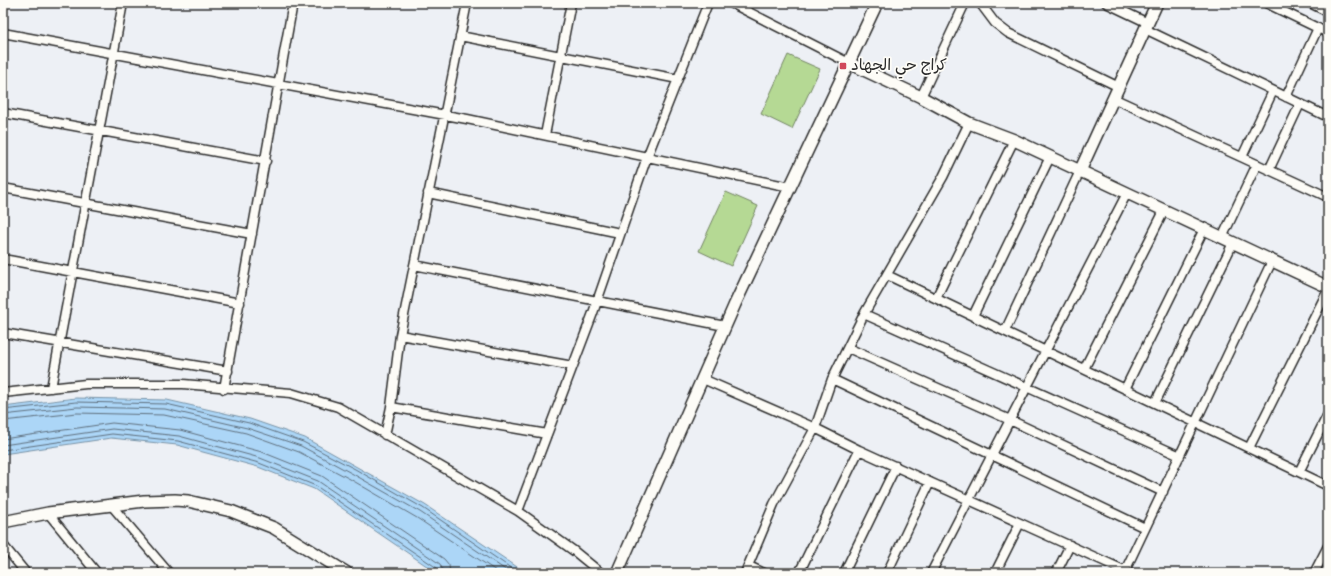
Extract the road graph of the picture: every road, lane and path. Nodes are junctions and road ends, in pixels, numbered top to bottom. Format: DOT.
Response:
graph roads {
  1 [pos="123,3"];
  2 [pos="293,3"];
  3 [pos="466,3"];
  4 [pos="571,3"];
  5 [pos="705,3"];
  6 [pos="731,3"];
  7 [pos="877,3"];
  8 [pos="965,3"];
  9 [pos="980,3"];
  10 [pos="1106,3"];
  11 [pos="1157,3"];
  12 [pos="1266,3"];
  13 [pos="1310,3"];
  14 [pos="1328,12"];
  15 [pos="1146,26"];
  16 [pos="1318,28"];
  17 [pos="3,33"];
  18 [pos="1328,33"];
  19 [pos="460,36"];
  20 [pos="114,53"];
  21 [pos="560,56"];
  22 [pos="849,63"];
  23 [pos="678,79"];
  24 [pos="280,83"];
  25 [pos="1119,87"];
  26 [pos="1273,91"];
  27 [pos="921,97"];
  28 [pos="1286,97"];
  29 [pos="1114,98"];
  30 [pos="1300,104"];
  31 [pos="3,113"];
  32 [pos="444,114"];
  33 [pos="1328,117"];
  34 [pos="969,123"];
  35 [pos="99,131"];
  36 [pos="544,135"];
  37 [pos="1014,140"];
  38 [pos="647,157"];
  39 [pos="1050,157"];
  40 [pos="1242,158"];
  41 [pos="266,161"];
  42 [pos="1257,164"];
  43 [pos="1269,170"];
  44 [pos="1080,171"];
  45 [pos="3,188"];
  46 [pos="790,188"];
  47 [pos="1127,193"];
  48 [pos="428,194"];
  49 [pos="1328,198"];
  50 [pos="86,204"];
  51 [pos="1164,211"];
  52 [pos="1204,229"];
  53 [pos="620,233"];
  54 [pos="252,234"];
  55 [pos="1222,238"];
  56 [pos="1233,243"];
  57 [pos="3,259"];
  58 [pos="1272,261"];
  59 [pos="414,266"];
  60 [pos="73,272"];
  61 [pos="887,275"];
  62 [pos="1328,288"];
  63 [pos="936,298"];
  64 [pos="597,301"];
  65 [pos="240,303"];
  66 [pos="864,314"];
  67 [pos="973,316"];
  68 [pos="725,326"];
  69 [pos="1005,331"];
  70 [pos="3,333"];
  71 [pos="400,335"];
  72 [pos="59,343"];
  73 [pos="848,348"];
  74 [pos="1046,351"];
  75 [pos="573,366"];
  76 [pos="1084,369"];
  77 [pos="228,371"];
  78 [pos="703,379"];
  79 [pos="832,379"];
  80 [pos="1028,386"];
  81 [pos="51,388"];
  82 [pos="224,389"];
  83 [pos="1125,389"];
  84 [pos="3,393"];
  85 [pos="1155,403"];
  86 [pos="391,407"];
  87 [pos="1328,414"];
  88 [pos="1010,420"];
  89 [pos="1196,423"];
  90 [pos="815,428"];
  91 [pos="547,434"];
  92 [pos="385,435"];
  93 [pos="1249,448"];
  94 [pos="859,450"];
  95 [pos="993,454"];
  96 [pos="1180,456"];
  97 [pos="896,466"];
  98 [pos="1299,472"];
  99 [pos="930,482"];
  100 [pos="1328,486"];
  101 [pos="1163,492"];
  102 [pos="969,500"];
  103 [pos="111,505"];
  104 [pos="518,511"];
  105 [pos="48,513"];
  106 [pos="3,522"];
  107 [pos="1020,523"];
  108 [pos="1145,528"];
  109 [pos="1070,545"];
  110 [pos="3,546"];
  111 [pos="1328,546"];
  112 [pos="747,569"];
  113 [pos="1127,572"];
  114 [pos="26,573"];
  115 [pos="97,573"];
  116 [pos="169,573"];
  117 [pos="347,573"];
  118 [pos="601,573"];
  119 [pos="617,573"];
  120 [pos="764,573"];
  121 [pos="799,573"];
  122 [pos="844,573"];
  123 [pos="887,573"];
  124 [pos="931,573"];
  125 [pos="995,573"];
  126 [pos="1056,573"];
  127 [pos="1314,573"];
  1 -- 20 [label="street"];
  2 -- 24 [label="street"];
  3 -- 19 [label="street"];
  4 -- 21 [label="street"];
  5 -- 23 [label="street"];
  6 -- 22 [label="street"];
  7 -- 22 [label="street"];
  8 -- 27 [label="street"];
  9 -- 25 [label="street"];
  10 -- 15 [label="street"];
  11 -- 15 [label="street"];
  12 -- 16 [label="street"];
  13 -- 14 [label="street"];
  15 -- 25 [label="street"];
  15 -- 26 [label="street"];
  16 -- 18 [label="street"];
  16 -- 28 [label="street"];
  17 -- 20 [label="street"];
  19 -- 21 [label="street"];
  19 -- 32 [label="street"];
  20 -- 24 [label="street"];
  20 -- 35 [label="street"];
  21 -- 23 [label="street"];
  21 -- 36 [label="street"];
  22 -- 27 [label="street"];
  22 -- 46 [label="street"];
  23 -- 38 [label="street"];
  24 -- 32 [label="street"];
  24 -- 41 [label="street"];
  25 -- 29 [label="street"];
  26 -- 28 [label="street"];
  26 -- 40 [label="street"];
  27 -- 34 [label="street"];
  28 -- 30 [label="street"];
  29 -- 40 [label="street"];
  29 -- 44 [label="street"];
  30 -- 33 [label="street"];
  30 -- 43 [label="street"];
  31 -- 35 [label="street"];
  32 -- 36 [label="street"];
  32 -- 48 [label="street"];
  34 -- 37 [label="street"];
  34 -- 61 [label="street"];
  35 -- 41 [label="street"];
  35 -- 50 [label="street"];
  36 -- 38 [label="street"];
  37 -- 39 [label="street"];
  37 -- 63 [label="street"];
  38 -- 46 [label="street"];
  38 -- 53 [label="street"];
  39 -- 44 [label="street"];
  39 -- 67 [label="street"];
  40 -- 42 [label="street"];
  41 -- 54 [label="street"];
  42 -- 43 [label="street"];
  42 -- 55 [label="street"];
  43 -- 49 [label="street"];
  44 -- 47 [label="street"];
  44 -- 69 [label="street"];
  45 -- 50 [label="street"];
  46 -- 68 [label="street"];
  47 -- 51 [label="street"];
  47 -- 74 [label="street"];
  48 -- 53 [label="street"];
  48 -- 59 [label="street"];
  50 -- 54 [label="street"];
  50 -- 60 [label="street"];
  51 -- 52 [label="street"];
  51 -- 76 [label="street"];
  52 -- 55 [label="street"];
  52 -- 83 [label="street"];
  53 -- 64 [label="street"];
  54 -- 65 [label="street"];
  55 -- 56 [label="street"];
  56 -- 58 [label="street"];
  56 -- 85 [label="street"];
  57 -- 60 [label="street"];
  58 -- 62 [label="street"];
  58 -- 89 [label="street"];
  59 -- 64 [label="street"];
  59 -- 71 [label="street"];
  60 -- 65 [label="street"];
  60 -- 72 [label="street"];
  61 -- 63 [label="street"];
  61 -- 66 [label="street"];
  62 -- 93 [label="street"];
  63 -- 67 [label="street"];
  64 -- 68 [label="street"];
  64 -- 75 [label="street"];
  65 -- 77 [label="street"];
  66 -- 73 [label="street"];
  66 -- 80 [label="street"];
  67 -- 69 [label="street"];
  68 -- 78 [label="street"];
  69 -- 74 [label="street"];
  70 -- 72 [label="street"];
  71 -- 75 [label="street"];
  71 -- 86 [label="street"];
  72 -- 77 [label="street"];
  72 -- 81 [label="street"];
  73 -- 79 [label="street"];
  73 -- 88 [label="street"];
  74 -- 76 [label="street"];
  74 -- 80 [label="street"];
  75 -- 91 [label="street"];
  76 -- 83 [label="street"];
  77 -- 82 [label="street"];
  78 -- 90 [label="street"];
  78 -- 119 [label="street"];
  79 -- 90 [label="street"];
  79 -- 95 [label="street"];
  80 -- 88 [label="street"];
  80 -- 96 [label="street"];
  81 -- 82 [label="street"];
  81 -- 84 [label="street"];
  82 -- 92 [label="street"];
  83 -- 85 [label="street"];
  85 -- 89 [label="street"];
  86 -- 91 [label="street"];
  86 -- 92 [label="street"];
  87 -- 98 [label="street"];
  88 -- 95 [label="street"];
  88 -- 101 [label="street"];
  89 -- 93 [label="street"];
  89 -- 96 [label="street"];
  90 -- 94 [label="street"];
  90 -- 112 [label="street"];
  91 -- 104 [label="street"];
  92 -- 104 [label="street"];
  93 -- 98 [label="street"];
  94 -- 97 [label="street"];
  94 -- 121 [label="street"];
  95 -- 102 [label="street"];
  95 -- 108 [label="street"];
  96 -- 101 [label="street"];
  97 -- 99 [label="street"];
  97 -- 122 [label="street"];
  98 -- 100 [label="street"];
  99 -- 102 [label="street"];
  99 -- 123 [label="street"];
  101 -- 108 [label="street"];
  102 -- 107 [label="street"];
  102 -- 124 [label="street"];
  103 -- 105 [label="street"];
  103 -- 116 [label="street"];
  103 -- 117 [label="street"];
  104 -- 118 [label="street"];
  105 -- 106 [label="street"];
  105 -- 115 [label="street"];
  107 -- 109 [label="street"];
  107 -- 125 [label="street"];
  108 -- 113 [label="street"];
  109 -- 113 [label="street"];
  109 -- 126 [label="street"];
  110 -- 114 [label="street"];
  111 -- 127 [label="street"];
  112 -- 120 [label="street"];
}
